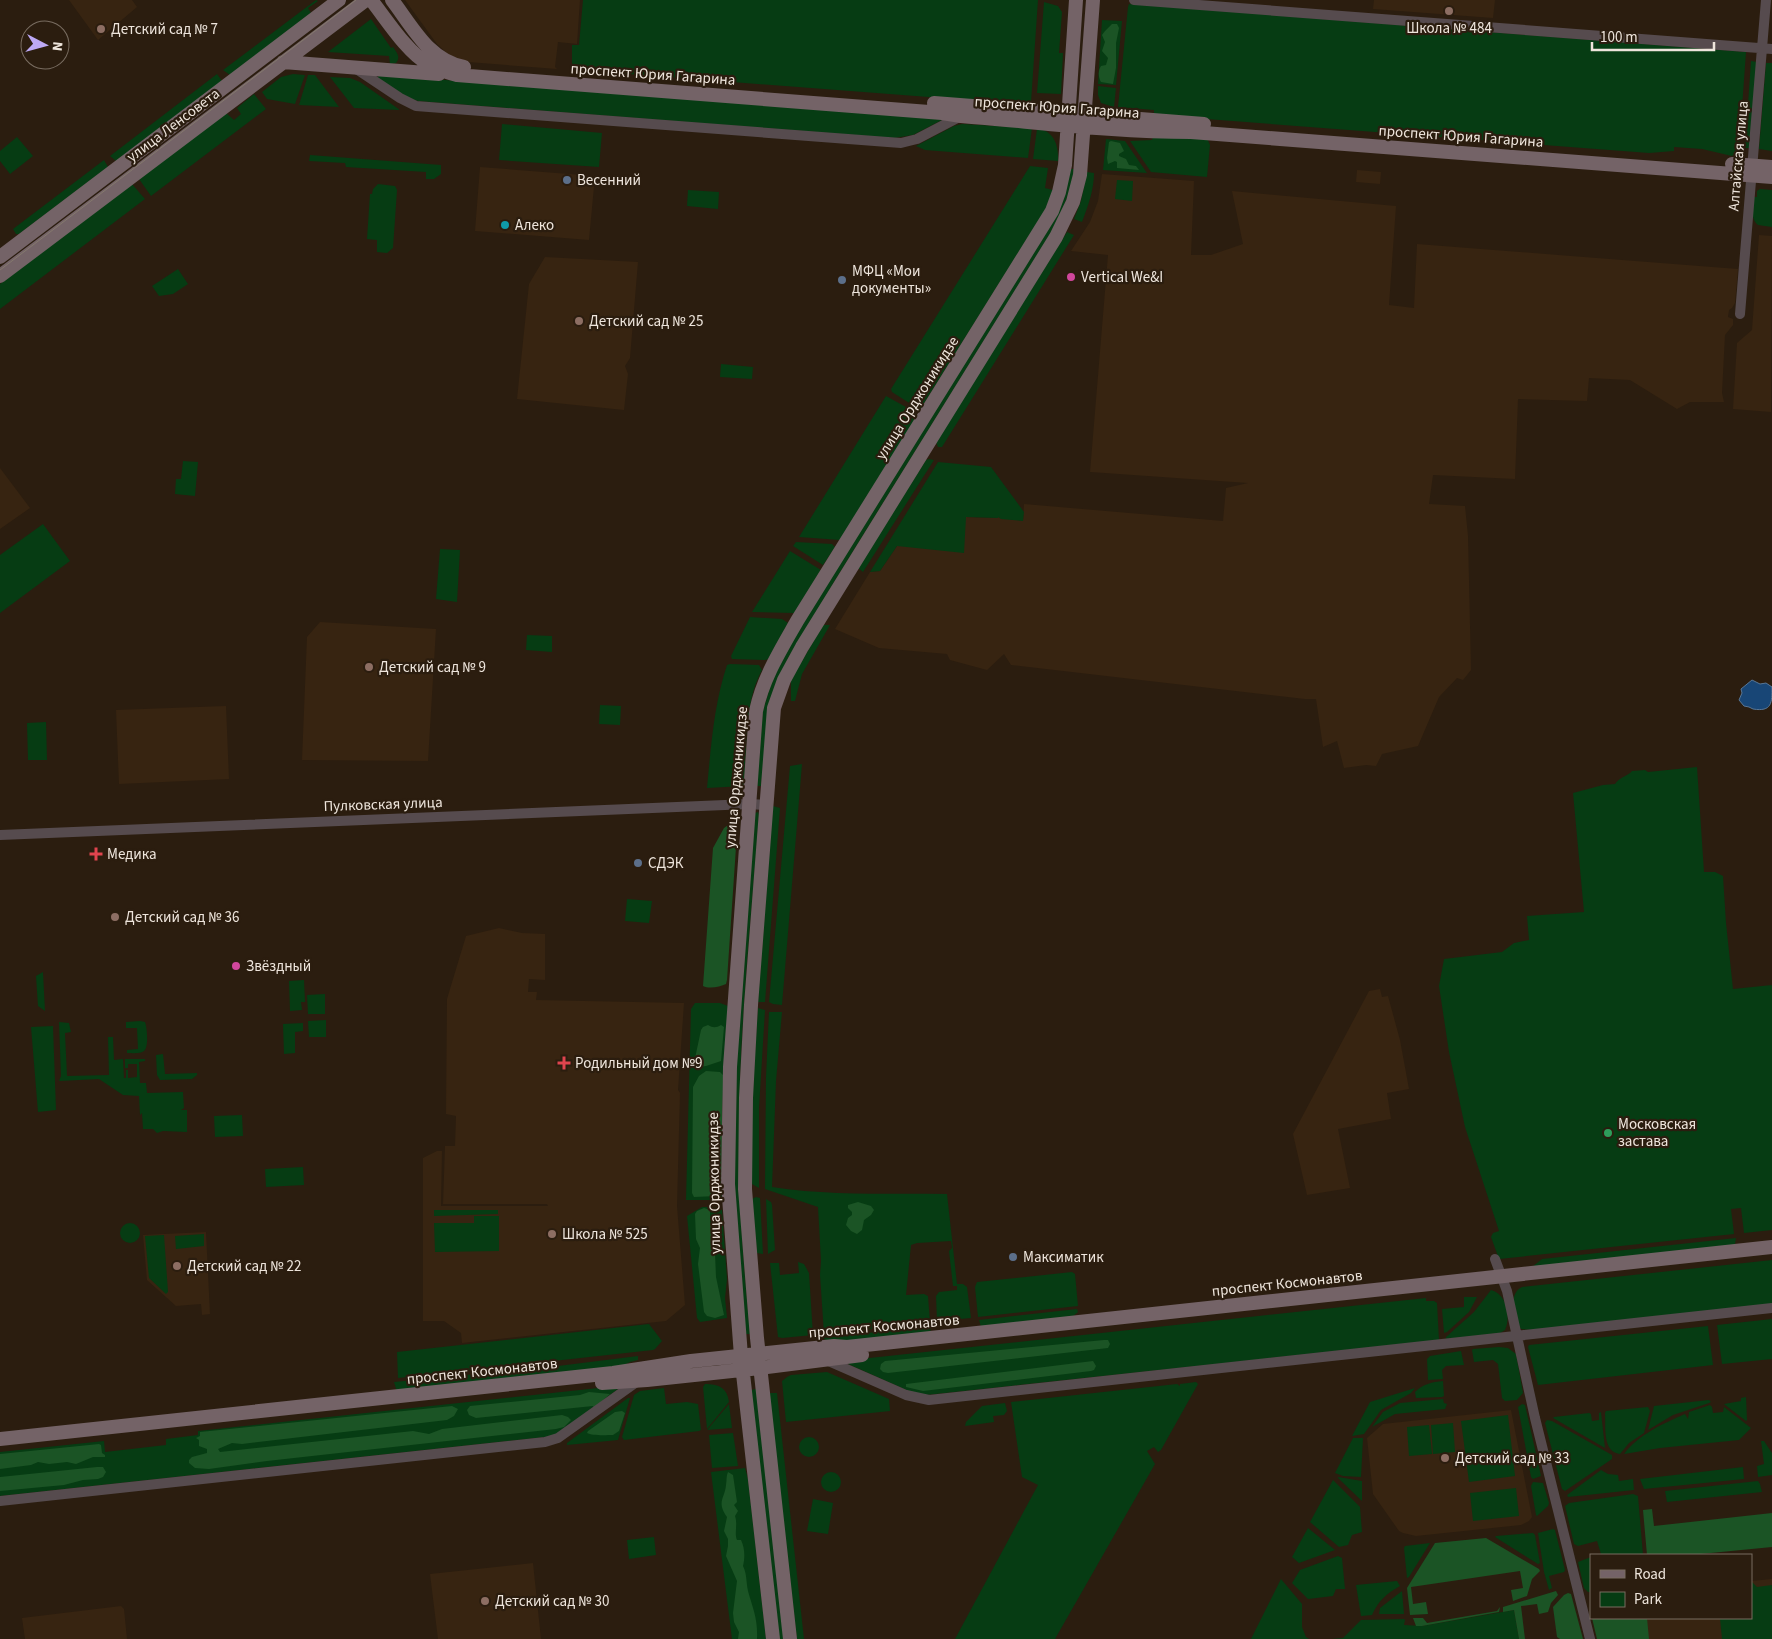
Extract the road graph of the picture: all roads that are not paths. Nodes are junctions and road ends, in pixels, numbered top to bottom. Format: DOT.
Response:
graph roads {
  1 [pos="339,0"];
  2 [pos="366,0"];
  3 [pos="371,0"];
  4 [pos="392,0"];
  5 [pos="1076,0"];
  6 [pos="1093,0"];
  7 [pos="1134,0"];
  8 [pos="1766,0"];
  9 [pos="1767,48"];
  10 [pos="274,50"];
  11 [pos="283,62"];
  12 [pos="354,67"];
  13 [pos="457,75"];
  14 [pos="961,116"];
  15 [pos="1067,119"];
  16 [pos="1084,120"];
  17 [pos="1772,167"];
  18 [pos="1752,170"];
  19 [pos="1772,177"];
  20 [pos="0,257"];
  21 [pos="0,276"];
  22 [pos="1740,314"];
  23 [pos="750,804"];
  24 [pos="766,805"];
  25 [pos="0,834"];
  26 [pos="1772,1247"];
  27 [pos="1772,1256"];
  28 [pos="1495,1259"];
  29 [pos="1504,1280"];
  30 [pos="1772,1308"];
  31 [pos="1516,1336"];
  32 [pos="758,1354"];
  33 [pos="741,1356"];
  34 [pos="824,1359"];
  35 [pos="760,1368"];
  36 [pos="742,1370"];
  37 [pos="638,1381"];
  38 [pos="0,1439"];
  39 [pos="0,1448"];
  40 [pos="0,1501"];
  41 [pos="773,1639"];
  42 [pos="790,1639"];
  43 [pos="1590,1639"];
  1 -- 10 [label="street, улица Ленсовета"];
  2 -- 11 [label="street, улица Ленсовета"];
  3 -- 13 [label="street, проспект Юрия Гагарина"];
  4 -- 15 [label="street, проспект Юрия Гагарина"];
  5 -- 15 [label="street, улица Орджоникидзе"];
  6 -- 16 [label="street, улица Орджоникидзе"];
  7 -- 9 [label="street"];
  8 -- 9 [label="street, Алтайская улица"];
  9 -- 18 [label="street, Алтайская улица"];
  10 -- 11 [label="street"];
  10 -- 20 [label="street, улица Ленсовета"];
  11 -- 12 [label="street"];
  11 -- 21 [label="street, улица Ленсовета"];
  12 -- 13 [label="street"];
  12 -- 14 [label="street"];
  13 -- 14 [label="street, проспект Юрия Гагарина"];
  14 -- 15 [label="street, проспект Юрия Гагарина"];
  15 -- 16 [label="street, проспект Юрия Гагарина"];
  15 -- 23 [label="street, улица Орджоникидзе"];
  16 -- 18 [label="street, проспект Юрия Гагарина"];
  16 -- 24 [label="street, улица Орджоникидзе"];
  17 -- 18 [label="street, проспект Юрия Гагарина"];
  18 -- 19 [label="street, проспект Юрия Гагарина"];
  18 -- 22 [label="street, Алтайская улица"];
  23 -- 24 [label="street, Пулковская улица"];
  23 -- 25 [label="street, Пулковская улица"];
  23 -- 33 [label="street, улица Орджоникидзе"];
  24 -- 32 [label="street, улица Орджоникидзе"];
  26 -- 29 [label="street, проспект Космонавтов"];
  27 -- 29 [label="street, проспект Космонавтов"];
  28 -- 29 [label="street"];
  29 -- 31 [label="street"];
  29 -- 32 [label="street, проспект Космонавтов"];
  29 -- 34 [label="street, проспект Космонавтов"];
  30 -- 31 [label="street"];
  31 -- 34 [label="street"];
  31 -- 43 [label="street"];
  32 -- 33 [label="street, проспект Космонавтов"];
  32 -- 35 [label="street, улица Орджоникидзе"];
  33 -- 36 [label="street, улица Орджоникидзе"];
  33 -- 38 [label="street, проспект Космонавтов"];
  34 -- 35 [label="street, проспект Космонавтов"];
  35 -- 36 [label="street, проспект Космонавтов"];
  35 -- 42 [label="street, улица Орджоникидзе"];
  36 -- 37 [label="street, проспект Космонавтов"];
  36 -- 41 [label="street, улица Орджоникидзе"];
  37 -- 39 [label="street, проспект Космонавтов"];
  37 -- 40 [label="street"];
}
